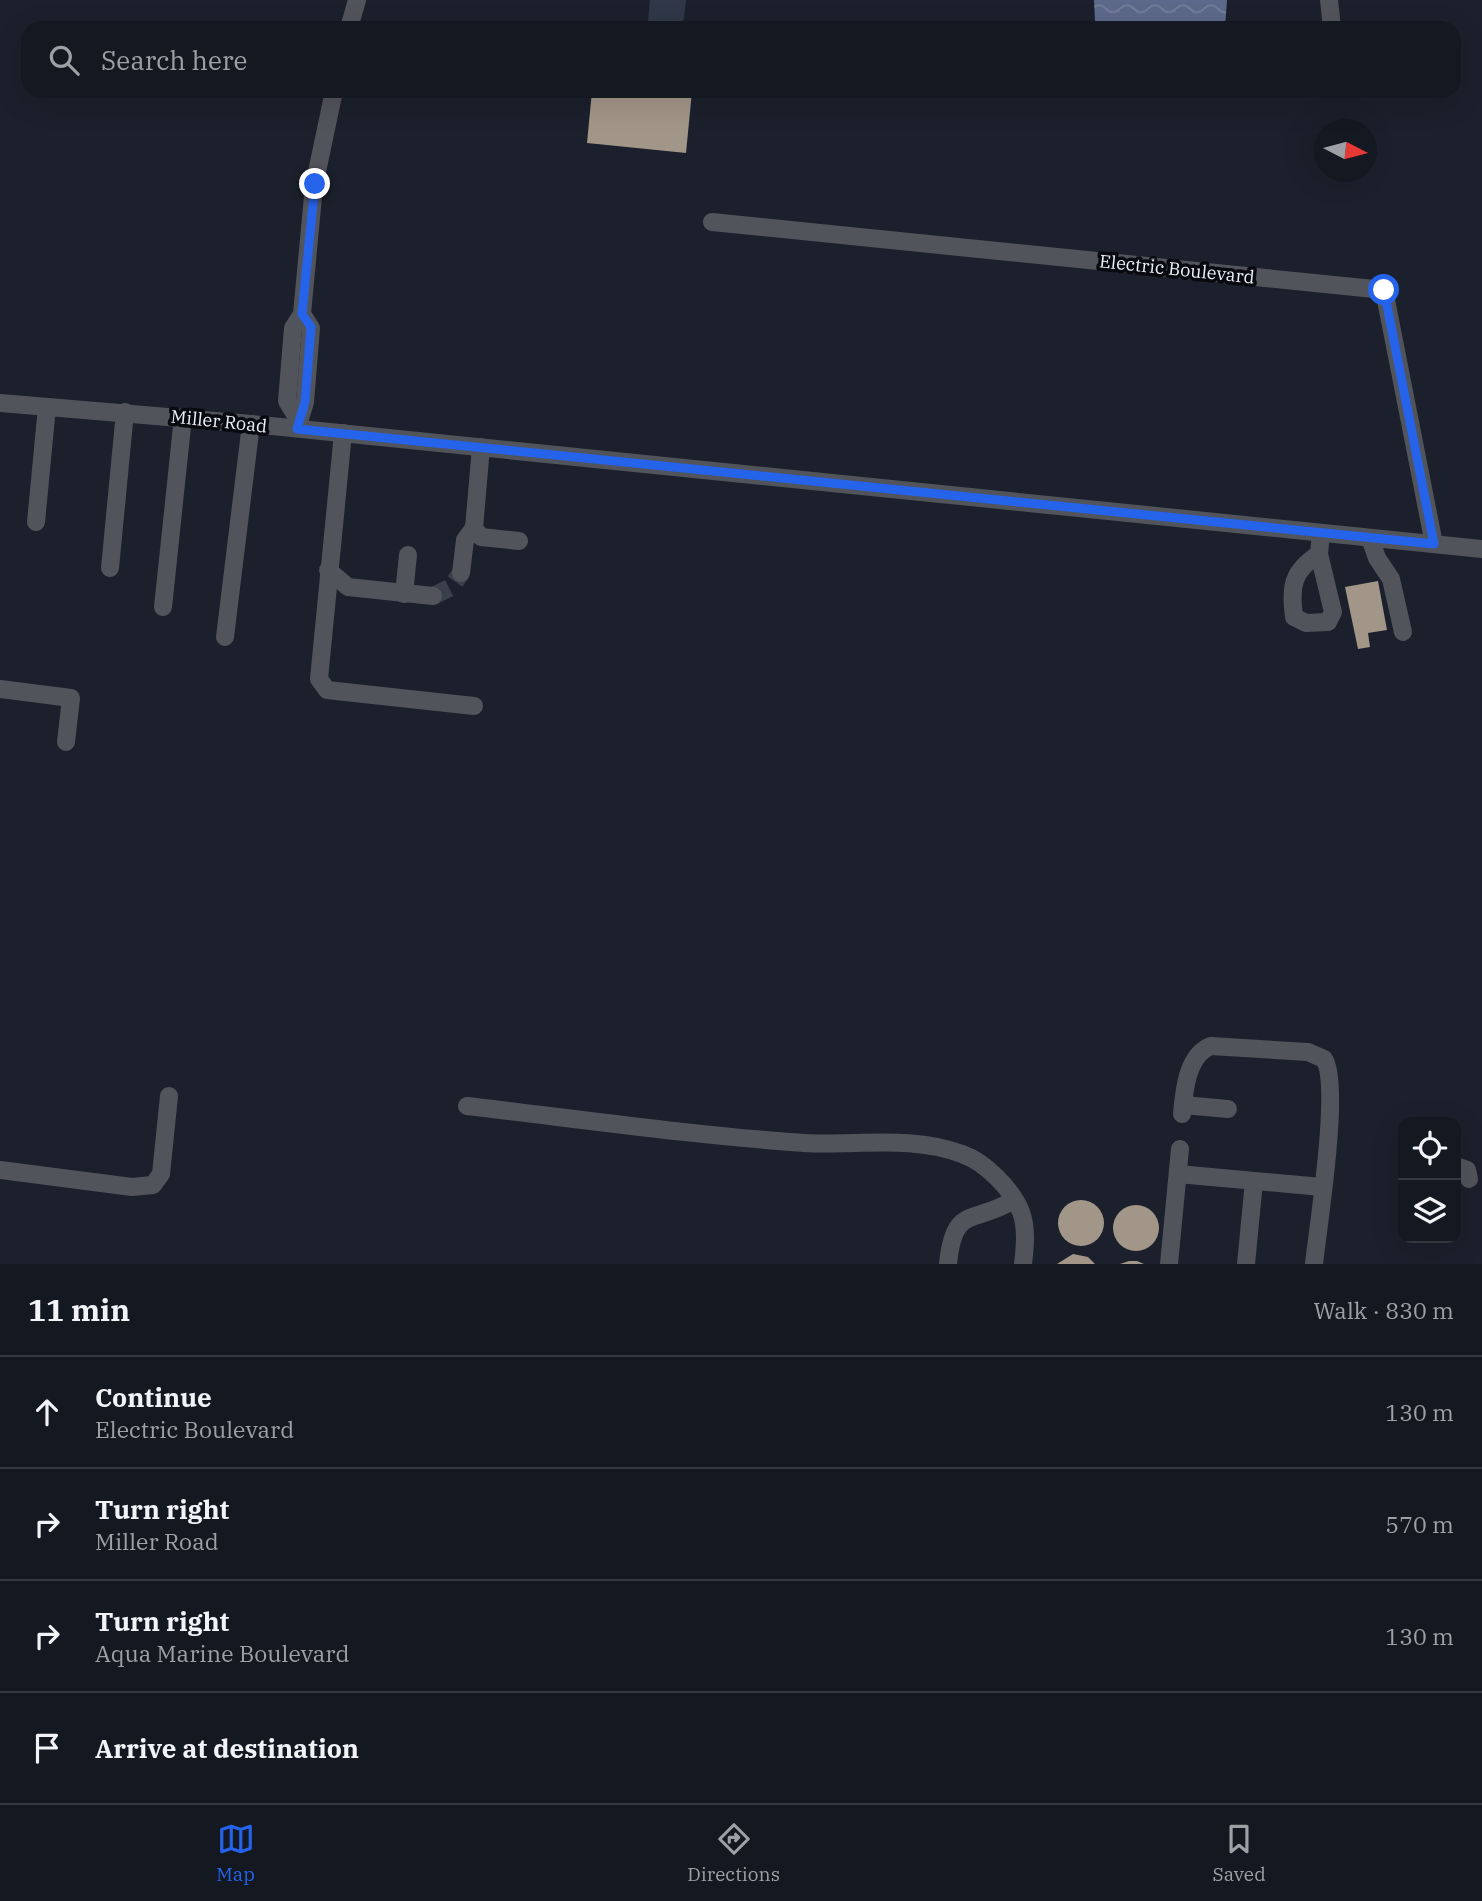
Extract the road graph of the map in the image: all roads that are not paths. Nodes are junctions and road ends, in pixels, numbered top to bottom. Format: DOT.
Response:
graph roads {
  1 [pos="357,0"];
  2 [pos="1329,0"];
  3 [pos="351,21"];
  4 [pos="1331,21"];
  5 [pos="333,98"];
  6 [pos="712,222"];
  7 [pos="0,403"];
  8 [pos="47,407"];
  9 [pos="125,412"];
  10 [pos="183,417"];
  11 [pos="251,424"];
  12 [pos="297,424"];
  13 [pos="343,433"];
  14 [pos="481,447"];
  15 [pos="36,522"];
  16 [pos="474,528"];
  17 [pos="1321,533"];
  18 [pos="1370,538"];
  19 [pos="519,541"];
  20 [pos="1434,544"];
  21 [pos="1482,549"];
  22 [pos="1319,554"];
  23 [pos="408,555"];
  24 [pos="110,568"];
  25 [pos="328,570"];
  26 [pos="461,573"];
  27 [pos="404,594"];
  28 [pos="433,596"];
  29 [pos="163,607"];
  30 [pos="1402,632"];
  31 [pos="225,637"];
  32 [pos="0,689"];
  33 [pos="474,706"];
  34 [pos="66,742"];
  35 [pos="169,1096"];
  36 [pos="467,1106"];
  37 [pos="1228,1109"];
  38 [pos="1180,1149"];
  39 [pos="1461,1168"];
  40 [pos="0,1170"];
  41 [pos="1178,1174"];
  42 [pos="1254,1181"];
  43 [pos="1469,1183"];
  44 [pos="1322,1187"];
  45 [pos="1014,1200"];
  46 [pos="948,1264"];
  47 [pos="1023,1264"];
  48 [pos="1169,1264"];
  49 [pos="1246,1264"];
  50 [pos="1314,1264"];
  1 -- 3 [label="street"];
  2 -- 4 [label="street"];
  5 -- 12 [label="street"];
  6 -- 20 [label="street, Electric Boulevard"];
  7 -- 8 [label="street, Miller Road"];
  8 -- 9 [label="street, Miller Road"];
  8 -- 15 [label="street"];
  9 -- 10 [label="street, Miller Road"];
  9 -- 24 [label="street"];
  10 -- 11 [label="street, Miller Road"];
  10 -- 29 [label="street"];
  11 -- 12 [label="street, Miller Road"];
  11 -- 31 [label="street"];
  12 -- 13 [label="street, Miller Road"];
  13 -- 14 [label="street, Miller Road"];
  13 -- 25 [label="street"];
  14 -- 16 [label="street"];
  14 -- 17 [label="street, Miller Road"];
  16 -- 19 [label="street"];
  16 -- 26 [label="street"];
  17 -- 18 [label="street, Miller Road"];
  17 -- 22 [label="street"];
  18 -- 20 [label="street, Miller Road"];
  18 -- 30 [label="street"];
  20 -- 21 [label="street, Miller Road"];
  23 -- 27 [label="street"];
  25 -- 27 [label="street"];
  25 -- 33 [label="street"];
  27 -- 28 [label="street"];
  32 -- 34 [label="street"];
  35 -- 40 [label="street"];
  36 -- 45 [label="street"];
  37 -- 44 [label="street"];
  38 -- 41 [label="street"];
  39 -- 43 [label="street"];
  41 -- 42 [label="street"];
  41 -- 48 [label="street"];
  42 -- 44 [label="street"];
  42 -- 49 [label="street"];
  44 -- 50 [label="street"];
  45 -- 46 [label="street"];
  45 -- 47 [label="street"];
}
